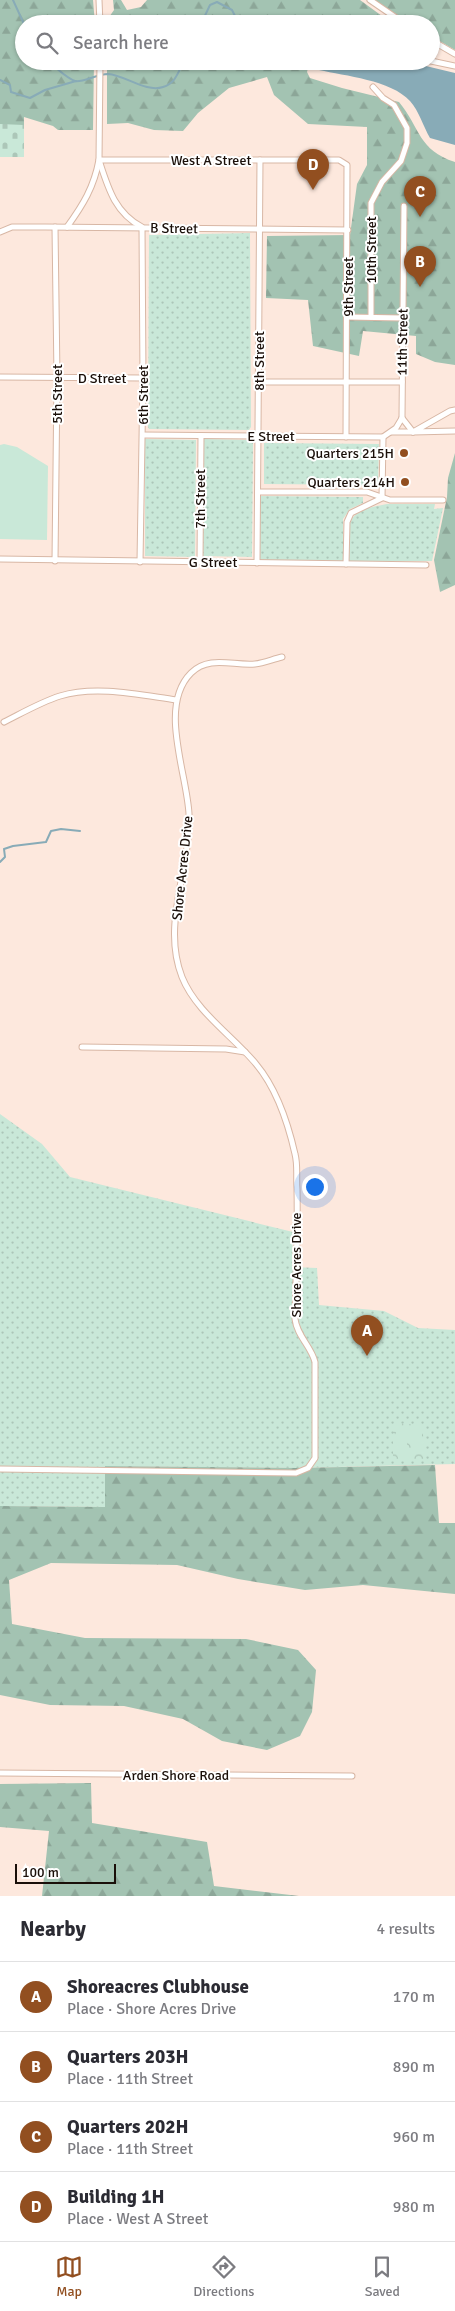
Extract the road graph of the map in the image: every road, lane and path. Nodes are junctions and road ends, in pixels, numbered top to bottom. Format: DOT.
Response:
graph roads {
  1 [pos="99,0"];
  2 [pos="370,0"];
  3 [pos="101,15"];
  4 [pos="391,15"];
  5 [pos="440,45"];
  6 [pos="455,54"];
  7 [pos="440,63"];
  8 [pos="455,66"];
  9 [pos="100,70"];
  10 [pos="373,88"];
  11 [pos="99,160"];
  12 [pos="260,160"];
  13 [pos="323,160"];
  14 [pos="404,206"];
  15 [pos="56,227"];
  16 [pos="67,227"];
  17 [pos="142,227"];
  18 [pos="259,229"];
  19 [pos="348,230"];
  20 [pos="0,232"];
  21 [pos="348,317"];
  22 [pos="371,317"];
  23 [pos="402,318"];
  24 [pos="0,378"];
  25 [pos="57,378"];
  26 [pos="143,378"];
  27 [pos="346,381"];
  28 [pos="259,382"];
  29 [pos="402,382"];
  30 [pos="455,410"];
  31 [pos="402,418"];
  32 [pos="455,431"];
  33 [pos="392,432"];
  34 [pos="413,432"];
  35 [pos="143,434"];
  36 [pos="200,436"];
  37 [pos="258,436"];
  38 [pos="346,437"];
  39 [pos="383,437"];
  40 [pos="258,492"];
  41 [pos="382,498"];
  42 [pos="443,500"];
  43 [pos="0,559"];
  44 [pos="55,561"];
  45 [pos="140,562"];
  46 [pos="200,562"];
  47 [pos="257,563"];
  48 [pos="346,564"];
  49 [pos="426,565"];
  50 [pos="282,656"];
  51 [pos="176,700"];
  52 [pos="4,722"];
  53 [pos="82,1047"];
  54 [pos="246,1052"];
  55 [pos="0,1470"];
  56 [pos="0,1773"];
  57 [pos="352,1776"];
  1 -- 3 [label="street"];
  2 -- 4 [label="street"];
  5 -- 6 [label="street"];
  7 -- 8 [label="street"];
  9 -- 11 [label="street"];
  10 -- 22 [label="street, 10th Street"];
  11 -- 12 [label="street, West A Street"];
  11 -- 16 [label="street"];
  11 -- 17 [label="street"];
  12 -- 13 [label="street, West A Street"];
  12 -- 18 [label="street, 8th Street"];
  13 -- 19 [label="street, 9th Street"];
  14 -- 23 [label="street, 11th Street"];
  15 -- 16 [label="street, B Street"];
  15 -- 20 [label="street, B Street"];
  15 -- 25 [label="street, 5th Street"];
  16 -- 17 [label="street, B Street"];
  17 -- 18 [label="street, B Street"];
  17 -- 26 [label="street, 6th Street"];
  18 -- 19 [label="street, B Street"];
  18 -- 28 [label="street, 8th Street"];
  19 -- 21 [label="street, 9th Street"];
  21 -- 22 [label="street"];
  21 -- 27 [label="street, 9th Street"];
  22 -- 23 [label="street"];
  23 -- 29 [label="street, 11th Street"];
  24 -- 25 [label="street, D Street"];
  25 -- 26 [label="street, D Street"];
  25 -- 44 [label="street, 5th Street"];
  26 -- 35 [label="street, 6th Street"];
  27 -- 28 [label="street"];
  27 -- 29 [label="street"];
  27 -- 38 [label="street, 9th Street"];
  28 -- 37 [label="street, 8th Street"];
  29 -- 31 [label="street, 11th Street"];
  30 -- 34 [label="street"];
  31 -- 33 [label="street, E Street"];
  31 -- 34 [label="street"];
  32 -- 34 [label="street"];
  33 -- 34 [label="street"];
  33 -- 39 [label="street, E Street"];
  35 -- 36 [label="street, E Street"];
  35 -- 45 [label="street, 6th Street"];
  36 -- 37 [label="street, E Street"];
  36 -- 46 [label="street, 7th Street"];
  37 -- 38 [label="street, E Street"];
  37 -- 40 [label="street, 8th Street"];
  38 -- 39 [label="street, E Street"];
  39 -- 41 [label="street"];
  40 -- 41 [label="street"];
  40 -- 47 [label="street, 8th Street"];
  41 -- 42 [label="street"];
  41 -- 48 [label="street"];
  43 -- 44 [label="street, G Street"];
  44 -- 45 [label="street, G Street"];
  45 -- 46 [label="street, G Street"];
  46 -- 47 [label="street, G Street"];
  47 -- 48 [label="street, G Street"];
  48 -- 49 [label="street, G Street"];
  50 -- 51 [label="street, Shore Acres Drive"];
  51 -- 52 [label="street"];
  51 -- 54 [label="street, Shore Acres Drive"];
  53 -- 54 [label="street"];
  54 -- 55 [label="street, Shore Acres Drive"];
  56 -- 57 [label="street, Arden Shore Road"];
}
